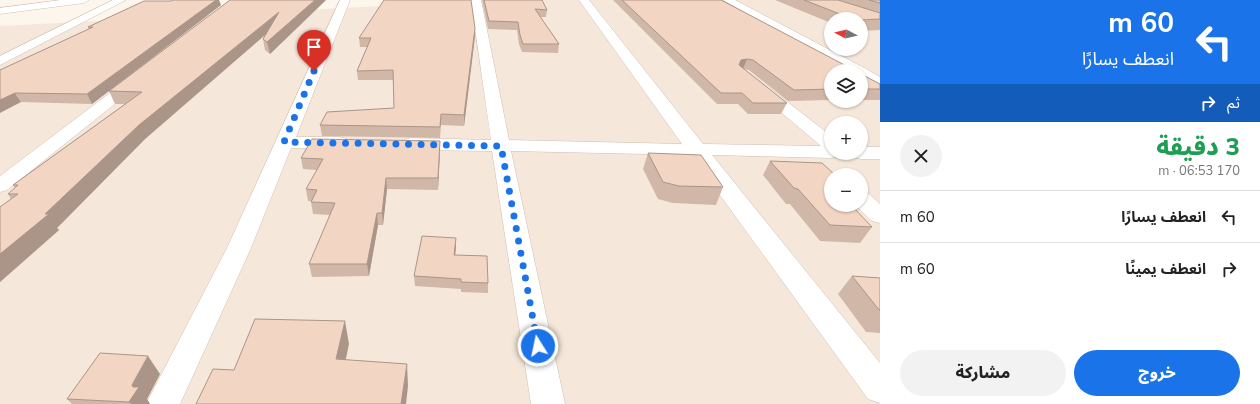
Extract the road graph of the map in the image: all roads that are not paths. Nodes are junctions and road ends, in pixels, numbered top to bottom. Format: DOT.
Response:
graph roads {
  1 [pos="84,0"];
  2 [pos="121,0"];
  3 [pos="345,0"];
  4 [pos="476,0"];
  5 [pos="584,0"];
  6 [pos="728,0"];
  7 [pos="0,11"];
  8 [pos="0,60"];
  9 [pos="845,64"];
  10 [pos="146,72"];
  11 [pos="868,76"];
  12 [pos="749,78"];
  13 [pos="880,83"];
  14 [pos="824,139"];
  15 [pos="284,142"];
  16 [pos="353,143"];
  17 [pos="392,144"];
  18 [pos="501,146"];
  19 [pos="697,150"];
  20 [pos="868,153"];
  21 [pos="880,153"];
  22 [pos="830,161"];
  23 [pos="0,186"];
  24 [pos="868,205"];
  25 [pos="880,216"];
  26 [pos="880,388"];
  27 [pos="163,404"];
  28 [pos="548,404"];
  1 -- 7 [label="street"];
  2 -- 8 [label="street"];
  3 -- 15 [label="street"];
  4 -- 18 [label="street"];
  5 -- 19 [label="street"];
  6 -- 9 [label="street"];
  10 -- 23 [label="street"];
  11 -- 13 [label="street"];
  12 -- 14 [label="street"];
  15 -- 16 [label="street"];
  15 -- 27 [label="street"];
  17 -- 18 [label="street"];
  18 -- 19 [label="street"];
  18 -- 28 [label="street"];
  19 -- 22 [label="street"];
  19 -- 26 [label="street"];
  20 -- 21 [label="street"];
  24 -- 25 [label="street"];
}
